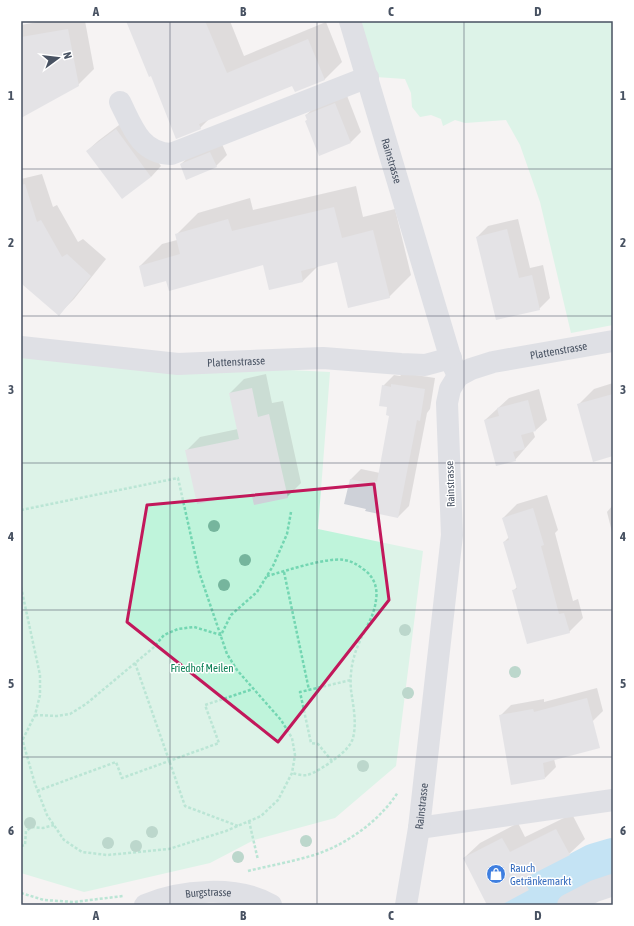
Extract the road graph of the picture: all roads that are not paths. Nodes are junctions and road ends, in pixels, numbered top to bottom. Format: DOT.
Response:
graph roads {
  1 [pos="350,21"];
  2 [pos="368,77"];
  3 [pos="120,102"];
  4 [pos="613,341"];
  5 [pos="21,347"];
  6 [pos="454,367"];
  7 [pos="613,800"];
  8 [pos="419,828"];
  9 [pos="613,885"];
  10 [pos="135,902"];
  11 [pos="271,905"];
  12 [pos="406,905"];
  13 [pos="568,905"];
  1 -- 2 [label="street, Rainstrasse"];
  2 -- 3 [label="street"];
  2 -- 6 [label="street, Rainstrasse"];
  4 -- 6 [label="street, Plattenstrasse"];
  5 -- 6 [label="street, Plattenstrasse"];
  6 -- 8 [label="street, Rainstrasse"];
  7 -- 8 [label="street"];
  8 -- 12 [label="street, Rainstrasse"];
  9 -- 13 [label="street"];
  10 -- 11 [label="street, Burgstrasse"];
}
